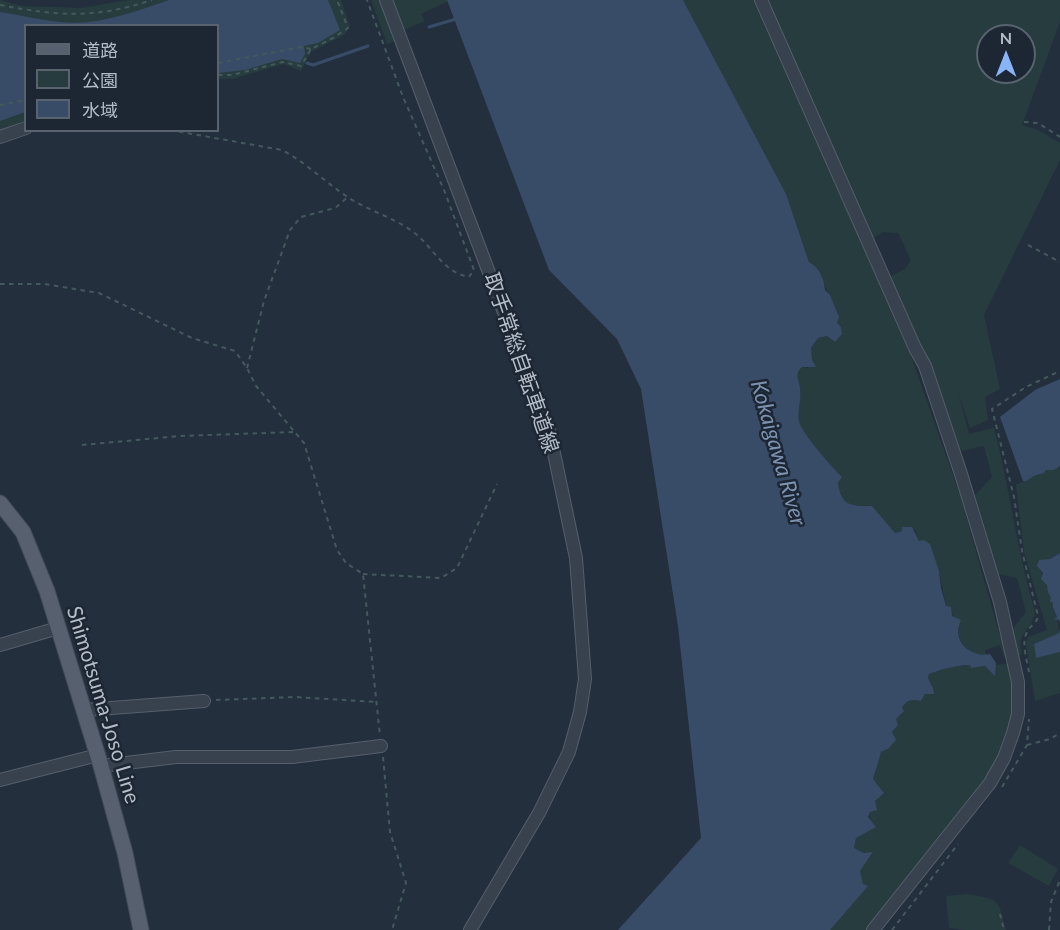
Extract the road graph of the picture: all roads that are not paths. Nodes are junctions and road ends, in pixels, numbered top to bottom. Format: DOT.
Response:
graph roads {
  1 [pos="386,0"];
  2 [pos="761,0"];
  3 [pos="24,129"];
  4 [pos="0,137"];
  5 [pos="0,502"];
  6 [pos="58,628"];
  7 [pos="0,645"];
  8 [pos="204,701"];
  9 [pos="85,710"];
  10 [pos="381,746"];
  11 [pos="100,761"];
  12 [pos="0,780"];
  13 [pos="141,930"];
  14 [pos="470,930"];
  15 [pos="873,930"];
  1 -- 14 [label="street, 取手常総自転車道線"];
  2 -- 15 [label="street"];
  3 -- 4 [label="street"];
  5 -- 6 [label="main road, Shimotsuma-Joso Line"];
  6 -- 7 [label="street"];
  6 -- 9 [label="main road, Shimotsuma-Joso Line"];
  8 -- 9 [label="street"];
  9 -- 11 [label="main road, Shimotsuma-Joso Line"];
  10 -- 11 [label="street"];
  11 -- 12 [label="street"];
  11 -- 13 [label="main road, Shimotsuma-Joso Line"];
}
